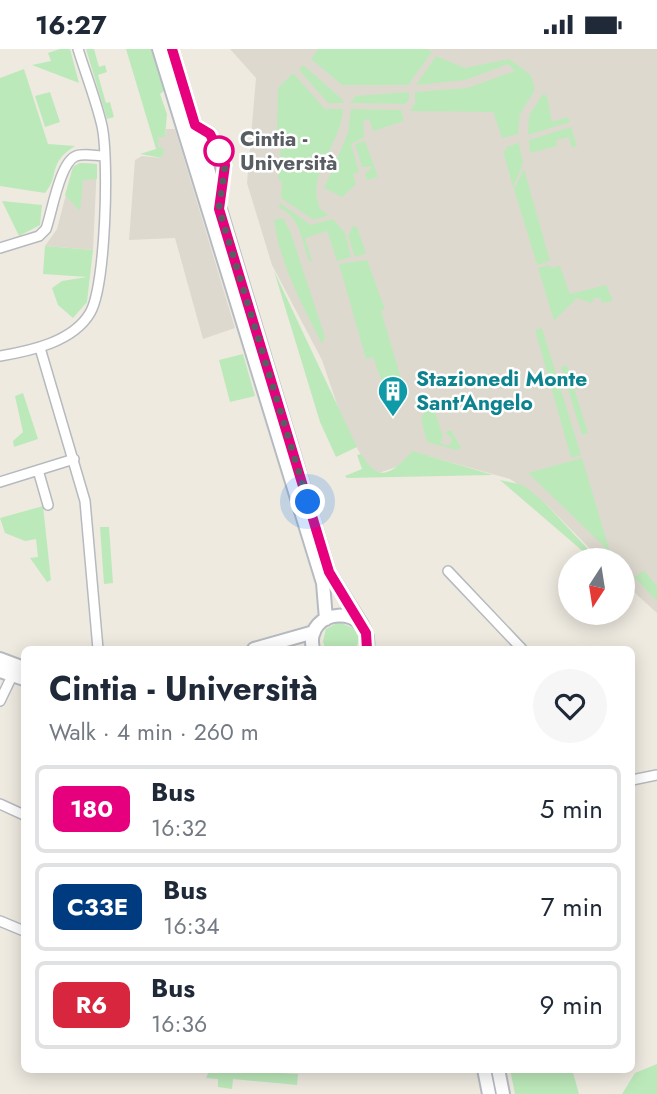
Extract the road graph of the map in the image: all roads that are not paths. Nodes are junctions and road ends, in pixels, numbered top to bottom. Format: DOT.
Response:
graph roads {
  1 [pos="78,49"];
  2 [pos="159,49"];
  3 [pos="172,49"];
  4 [pos="105,156"];
  5 [pos="200,189"];
  6 [pos="218,196"];
  7 [pos="0,248"];
  8 [pos="40,348"];
  9 [pos="0,356"];
  10 [pos="74,459"];
  11 [pos="38,470"];
  12 [pos="0,482"];
  13 [pos="47,505"];
  14 [pos="448,572"];
  15 [pos="326,619"];
  16 [pos="362,625"];
  17 [pos="314,632"];
  18 [pos="99,646"];
  19 [pos="265,646"];
  20 [pos="313,646"];
  21 [pos="367,646"];
  22 [pos="519,646"];
  23 [pos="0,659"];
  24 [pos="15,672"];
  25 [pos="0,701"];
  26 [pos="657,775"];
  27 [pos="635,779"];
  28 [pos="0,804"];
  29 [pos="21,814"];
  30 [pos="0,921"];
  31 [pos="21,929"];
  32 [pos="485,1073"];
  33 [pos="499,1073"];
  34 [pos="489,1094"];
  35 [pos="503,1094"];
  1 -- 4 [label="street"];
  2 -- 5 [label="main road"];
  3 -- 6 [label="main road"];
  4 -- 7 [label="street"];
  4 -- 8 [label="street"];
  5 -- 6 [label="main road"];
  5 -- 15 [label="main road"];
  6 -- 16 [label="main road"];
  8 -- 9 [label="street"];
  8 -- 10 [label="street"];
  10 -- 11 [label="street"];
  10 -- 18 [label="street"];
  11 -- 12 [label="street"];
  11 -- 13 [label="street"];
  14 -- 22 [label="street"];
  15 -- 16 [label="main road"];
  15 -- 17 [label="main road"];
  16 -- 21 [label="main road"];
  17 -- 19 [label="main road"];
  17 -- 20 [label="main road"];
  23 -- 24 [label="main road"];
  24 -- 25 [label="street"];
  26 -- 27 [label="street"];
  28 -- 29 [label="street"];
  30 -- 31 [label="street"];
  32 -- 34 [label="main road"];
  33 -- 35 [label="main road"];
}
